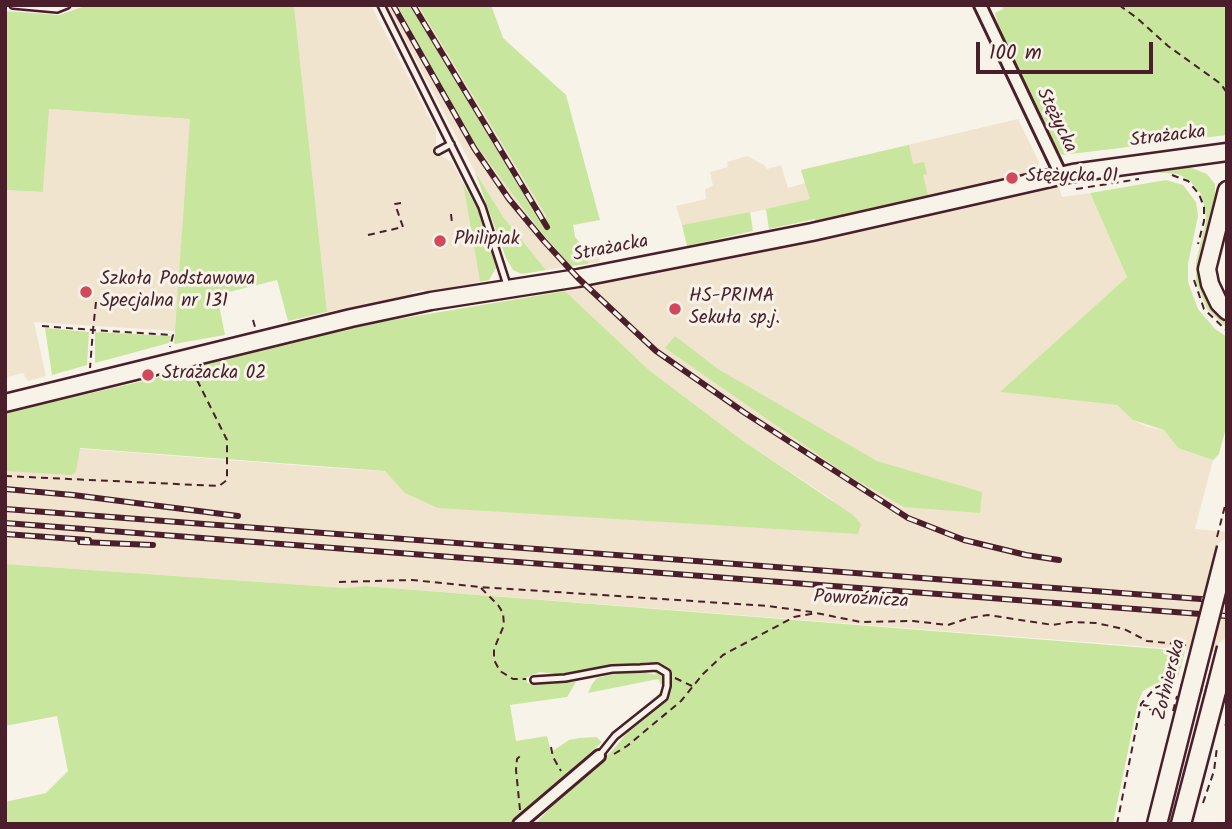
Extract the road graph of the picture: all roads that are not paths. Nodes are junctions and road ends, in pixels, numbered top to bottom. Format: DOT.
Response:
graph roads {
  1 [pos="13,5"];
  2 [pos="67,5"];
  3 [pos="381,5"];
  4 [pos="980,5"];
  5 [pos="451,144"];
  6 [pos="438,151"];
  7 [pos="1227,152"];
  8 [pos="1061,175"];
  9 [pos="1227,190"];
  10 [pos="508,288"];
  11 [pos="1227,311"];
  12 [pos="5,403"];
  13 [pos="1227,548"];
  14 [pos="1227,648"];
  15 [pos="534,680"];
  16 [pos="599,756"];
  17 [pos="521,822"];
  18 [pos="1157,824"];
  19 [pos="1181,824"];
  1 -- 2 [label="lane"];
  3 -- 5 [label="lane"];
  4 -- 8 [label="street, Stężycka"];
  5 -- 6 [label="lane"];
  5 -- 10 [label="lane"];
  7 -- 8 [label="main road, Strażacka"];
  8 -- 10 [label="main road, Strażacka"];
  9 -- 11 [label="main road"];
  10 -- 12 [label="main road, Strażacka"];
  13 -- 18 [label="main road, Żołnierska, bridge"];
  14 -- 19 [label="main road, bridge"];
  15 -- 16 [label="lane"];
  16 -- 17 [label="street"];
}
